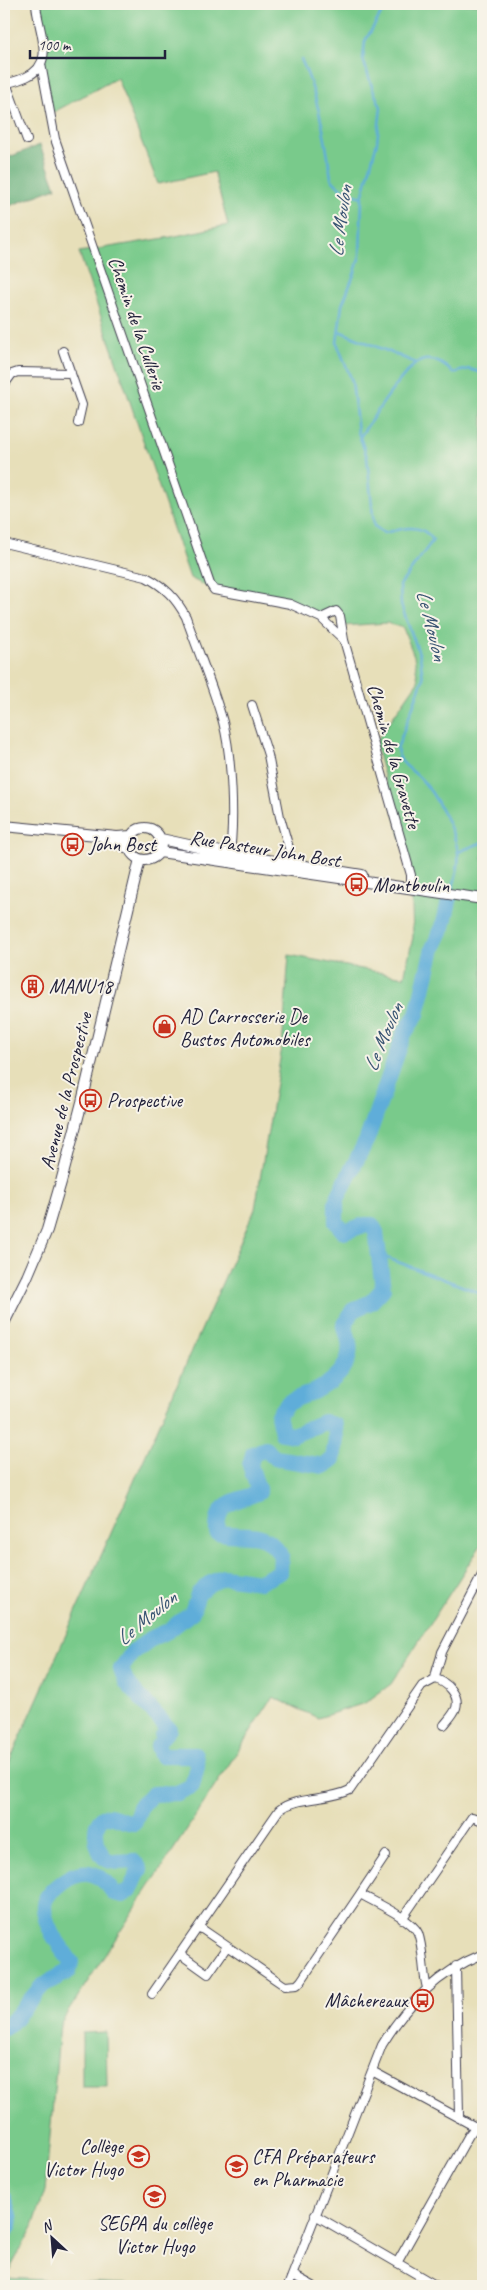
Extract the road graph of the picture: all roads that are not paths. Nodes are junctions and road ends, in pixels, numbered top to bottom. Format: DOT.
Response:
graph roads {
  1 [pos="36,4"];
  2 [pos="41,64"];
  3 [pos="5,83"];
  4 [pos="27,140"];
  5 [pos="63,351"];
  6 [pos="71,373"];
  7 [pos="4,384"];
  8 [pos="78,423"];
  9 [pos="4,543"];
  10 [pos="214,590"];
  11 [pos="321,618"];
  12 [pos="344,640"];
  13 [pos="252,705"];
  14 [pos="4,826"];
  15 [pos="28,829"];
  16 [pos="131,836"];
  17 [pos="161,840"];
  18 [pos="130,849"];
  19 [pos="160,852"];
  20 [pos="229,857"];
  21 [pos="140,860"];
  22 [pos="290,862"];
  23 [pos="411,882"];
  24 [pos="440,890"];
  25 [pos="483,892"];
  26 [pos="470,894"];
  27 [pos="483,899"];
  28 [pos="4,1323"];
  29 [pos="483,1574"];
  30 [pos="435,1679"];
  31 [pos="444,1725"];
  32 [pos="483,1821"];
  33 [pos="386,1855"];
  34 [pos="360,1894"];
  35 [pos="402,1919"];
  36 [pos="199,1928"];
  37 [pos="226,1948"];
  38 [pos="180,1954"];
  39 [pos="483,1954"];
  40 [pos="456,1966"];
  41 [pos="427,1988"];
  42 [pos="152,1994"];
  43 [pos="372,2071"];
  44 [pos="458,2116"];
  45 [pos="476,2126"];
  46 [pos="483,2131"];
  47 [pos="315,2215"];
  48 [pos="397,2264"];
  49 [pos="293,2275"];
  50 [pos="288,2286"];
  51 [pos="312,2286"];
  52 [pos="437,2286"];
  1 -- 2 [label="street, Chemin de la Cullerie"];
  2 -- 3 [label="street"];
  2 -- 10 [label="street, Chemin de la Cullerie"];
  3 -- 4 [label="street"];
  5 -- 6 [label="street"];
  6 -- 7 [label="street"];
  6 -- 8 [label="street"];
  9 -- 20 [label="street"];
  10 -- 11 [label="street, Chemin de la Gravette"];
  11 -- 12 [label="street, Chemin de la Gravette"];
  11 -- 12 [label="street, Chemin de la Gravette"];
  12 -- 23 [label="street, Chemin de la Gravette"];
  13 -- 22 [label="street"];
  14 -- 15 [label="main road"];
  15 -- 16 [label="main road"];
  15 -- 18 [label="main road"];
  16 -- 17 [label="main road"];
  16 -- 18 [label="main road"];
  17 -- 19 [label="main road"];
  17 -- 20 [label="main road, Rue Pasteur John Bost"];
  18 -- 21 [label="main road"];
  19 -- 20 [label="main road, Rue Pasteur John Bost"];
  19 -- 21 [label="main road"];
  20 -- 22 [label="main road, Rue Pasteur John Bost"];
  20 -- 24 [label="main road, Rue Pasteur John Bost"];
  21 -- 28 [label="main road, Avenue de la Prospective"];
  22 -- 23 [label="main road, Rue Pasteur John Bost"];
  23 -- 24 [label="main road, Rue Pasteur John Bost"];
  24 -- 26 [label="main road, Rue Pasteur John Bost"];
  25 -- 26 [label="main road, Rue Pasteur John Bost"];
  26 -- 27 [label="main road, Rue Pasteur John Bost"];
  29 -- 30 [label="street"];
  30 -- 31 [label="street"];
  30 -- 36 [label="street"];
  32 -- 35 [label="street"];
  33 -- 34 [label="street"];
  34 -- 35 [label="street"];
  34 -- 37 [label="street"];
  35 -- 41 [label="street"];
  36 -- 37 [label="street"];
  36 -- 38 [label="street"];
  37 -- 38 [label="street"];
  38 -- 42 [label="street"];
  39 -- 40 [label="street"];
  40 -- 41 [label="street"];
  40 -- 44 [label="street"];
  41 -- 43 [label="street"];
  43 -- 44 [label="street"];
  43 -- 47 [label="street"];
  44 -- 45 [label="street"];
  45 -- 46 [label="street"];
  45 -- 48 [label="street"];
  47 -- 48 [label="street"];
  47 -- 49 [label="street"];
  48 -- 52 [label="street"];
  49 -- 50 [label="street"];
  49 -- 51 [label="street"];
}
